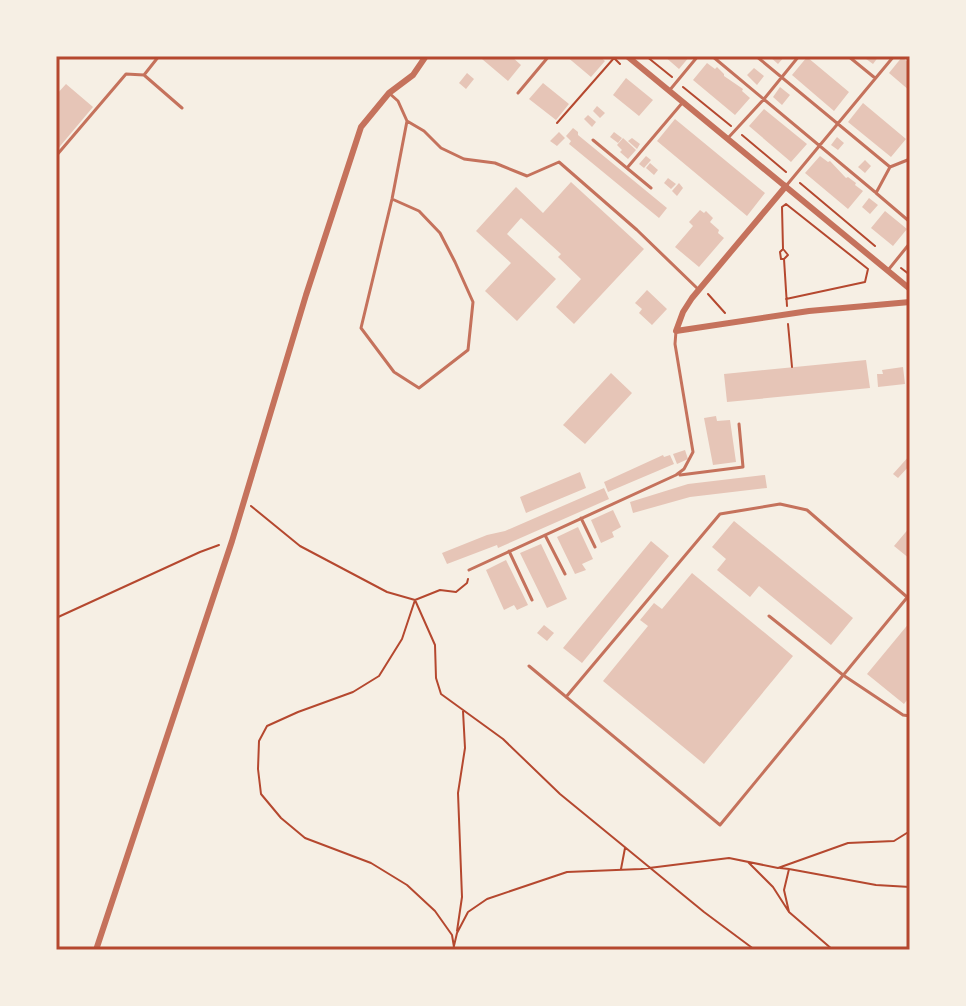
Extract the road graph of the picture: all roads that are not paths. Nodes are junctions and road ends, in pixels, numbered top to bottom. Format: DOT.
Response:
graph roads {
  1 [pos="159,56"];
  2 [pos="426,56"];
  3 [pos="549,56"];
  4 [pos="627,56"];
  5 [pos="698,56"];
  6 [pos="712,56"];
  7 [pos="756,56"];
  8 [pos="799,56"];
  9 [pos="848,56"];
  10 [pos="894,56"];
  11 [pos="144,75"];
  12 [pos="782,78"];
  13 [pos="875,78"];
  14 [pos="669,91"];
  15 [pos="389,93"];
  16 [pos="518,93"];
  17 [pos="764,99"];
  18 [pos="683,102"];
  19 [pos="182,108"];
  20 [pos="407,121"];
  21 [pos="837,124"];
  22 [pos="728,138"];
  23 [pos="593,140"];
  24 [pos="819,145"];
  25 [pos="56,156"];
  26 [pos="910,159"];
  27 [pos="890,167"];
  28 [pos="627,168"];
  29 [pos="786,186"];
  30 [pos="651,188"];
  31 [pos="876,193"];
  32 [pos="392,199"];
  33 [pos="910,222"];
  34 [pos="910,243"];
  35 [pos="887,272"];
  36 [pos="701,288"];
  37 [pos="910,289"];
  38 [pos="910,302"];
  39 [pos="676,331"];
  40 [pos="739,424"];
  41 [pos="676,475"];
  42 [pos="581,518"];
  43 [pos="545,535"];
  44 [pos="595,547"];
  45 [pos="509,551"];
  46 [pos="469,570"];
  47 [pos="565,574"];
  48 [pos="909,596"];
  49 [pos="532,600"];
  50 [pos="769,616"];
  51 [pos="529,666"];
  52 [pos="843,675"];
  53 [pos="566,697"];
  54 [pos="910,716"];
  55 [pos="96,950"];
  1 -- 11 [label="lane"];
  2 -- 15 [label="street"];
  3 -- 16 [label="lane"];
  4 -- 14 [label="street"];
  5 -- 14 [label="lane"];
  6 -- 17 [label="lane"];
  7 -- 12 [label="lane"];
  8 -- 12 [label="lane"];
  9 -- 13 [label="lane"];
  10 -- 13 [label="lane"];
  11 -- 19 [label="lane"];
  11 -- 25 [label="lane"];
  12 -- 17 [label="lane"];
  12 -- 21 [label="lane"];
  13 -- 21 [label="lane"];
  14 -- 18 [label="street"];
  15 -- 20 [label="lane"];
  15 -- 55 [label="street"];
  17 -- 22 [label="lane"];
  17 -- 24 [label="lane"];
  18 -- 22 [label="street"];
  18 -- 28 [label="lane"];
  20 -- 32 [label="lane"];
  20 -- 36 [label="lane"];
  21 -- 24 [label="lane"];
  21 -- 27 [label="lane"];
  22 -- 29 [label="street"];
  23 -- 28 [label="lane"];
  24 -- 29 [label="lane"];
  24 -- 31 [label="lane"];
  26 -- 27 [label="lane"];
  27 -- 31 [label="lane"];
  28 -- 30 [label="lane"];
  29 -- 35 [label="street"];
  29 -- 36 [label="street"];
  31 -- 33 [label="lane"];
  32 -- 32 [label="lane"];
  34 -- 35 [label="lane"];
  35 -- 37 [label="street"];
  36 -- 39 [label="street"];
  38 -- 39 [label="street"];
  39 -- 41 [label="lane"];
  40 -- 41 [label="lane"];
  41 -- 42 [label="lane"];
  42 -- 43 [label="lane"];
  42 -- 44 [label="lane"];
  43 -- 45 [label="lane"];
  43 -- 47 [label="lane"];
  45 -- 46 [label="lane"];
  45 -- 49 [label="lane"];
  48 -- 52 [label="lane"];
  48 -- 53 [label="lane"];
  50 -- 52 [label="lane"];
  51 -- 53 [label="lane"];
  52 -- 53 [label="lane"];
  52 -- 54 [label="lane"];
}
